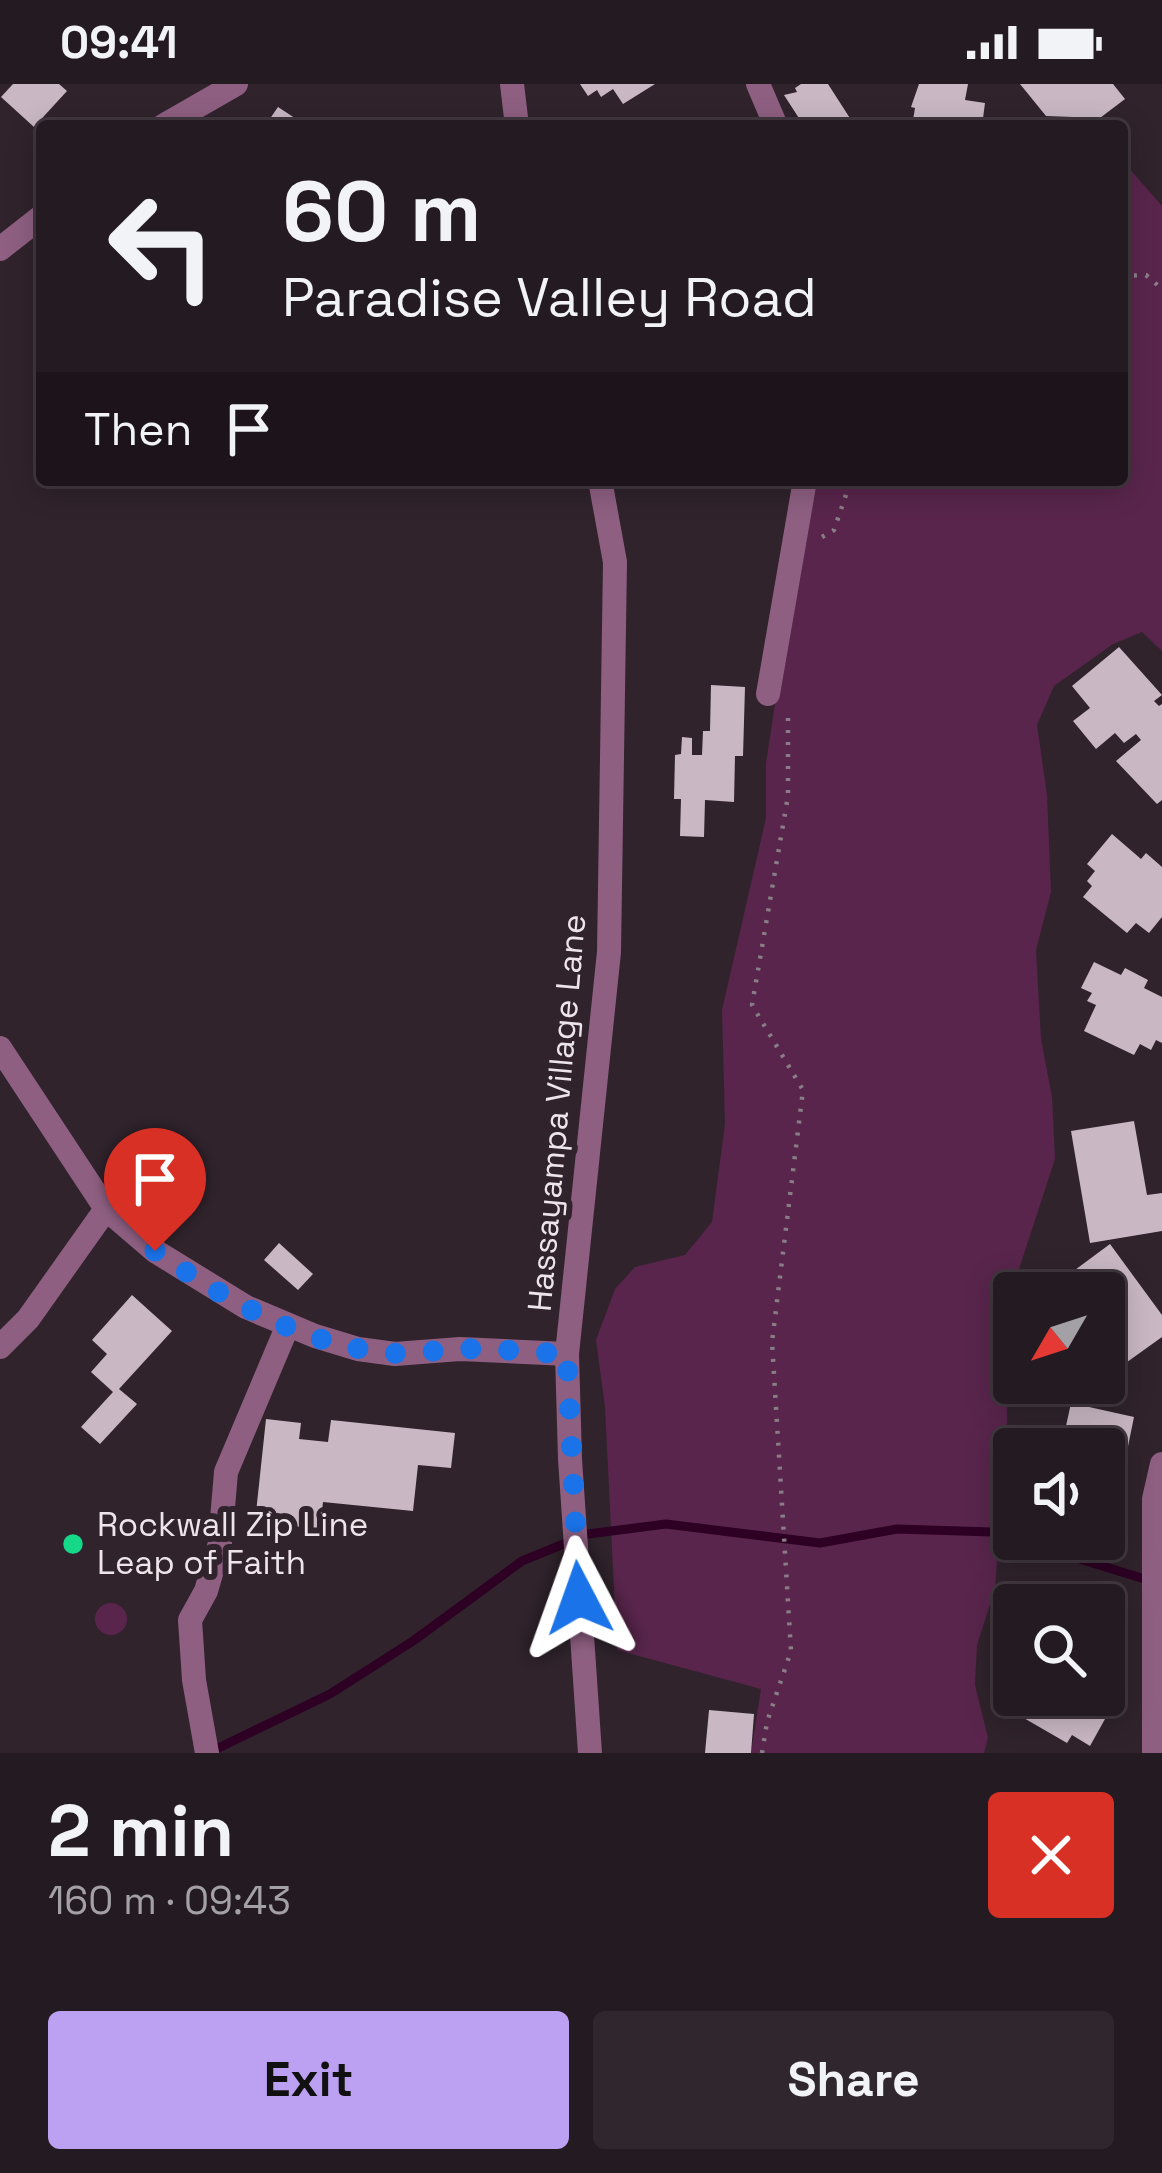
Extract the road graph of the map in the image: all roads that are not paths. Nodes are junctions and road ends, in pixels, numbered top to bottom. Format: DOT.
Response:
graph roads {
  1 [pos="236,84"];
  2 [pos="512,84"];
  3 [pos="758,84"];
  4 [pos="173,120"];
  5 [pos="516,120"];
  6 [pos="773,120"];
  7 [pos="36,221"];
  8 [pos="0,249"];
  9 [pos="601,486"];
  10 [pos="804,486"];
  11 [pos="768,694"];
  12 [pos="0,1048"];
  13 [pos="106,1209"];
  14 [pos="288,1325"];
  15 [pos="0,1347"];
  16 [pos="567,1354"];
  17 [pos="1162,1465"];
  18 [pos="206,1745"];
  19 [pos="590,1753"];
  20 [pos="1154,1753"];
  1 -- 4 [label="street"];
  2 -- 5 [label="street"];
  3 -- 6 [label="street"];
  7 -- 8 [label="street"];
  9 -- 16 [label="street, Hassayampa Village Lane"];
  10 -- 11 [label="street"];
  12 -- 13 [label="street"];
  13 -- 14 [label="street"];
  13 -- 15 [label="street"];
  14 -- 16 [label="street"];
  14 -- 18 [label="street"];
  16 -- 19 [label="street, Hassayampa Village Lane"];
  17 -- 20 [label="street"];
}
